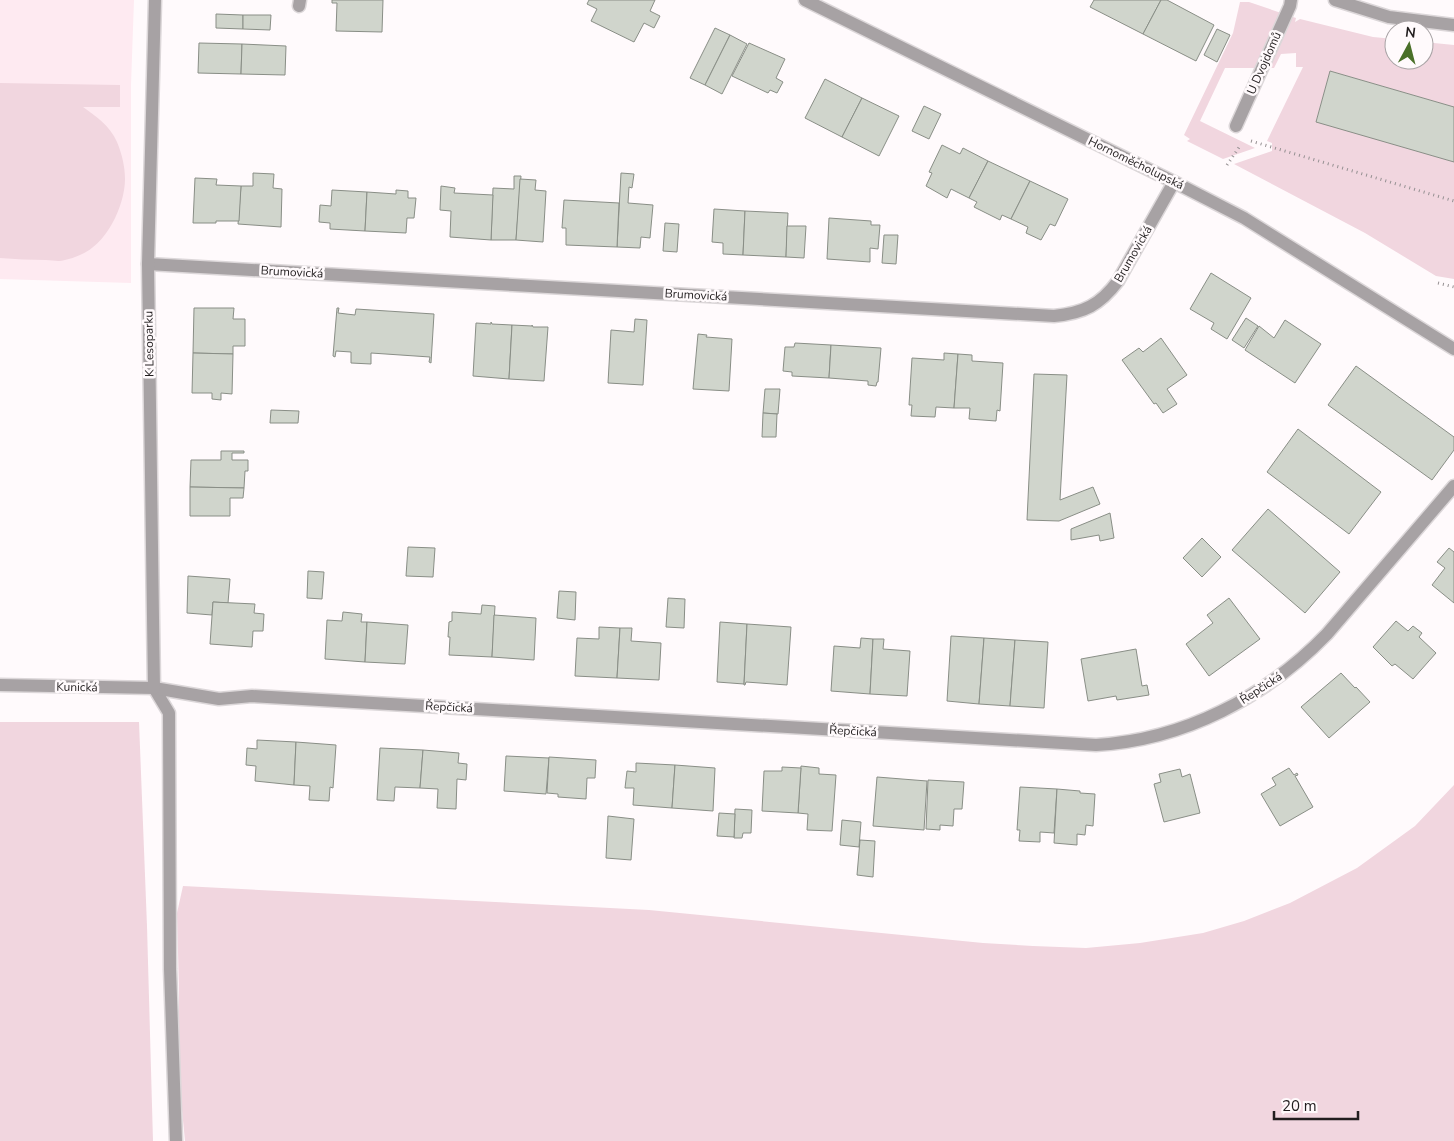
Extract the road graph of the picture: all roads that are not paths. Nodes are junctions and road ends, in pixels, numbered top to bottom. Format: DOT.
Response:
graph roads {
  1 [pos="155,0"];
  2 [pos="805,0"];
  3 [pos="1291,0"];
  4 [pos="1335,0"];
  5 [pos="1454,25"];
  6 [pos="1236,126"];
  7 [pos="1174,182"];
  8 [pos="148,264"];
  9 [pos="1454,349"];
  10 [pos="1454,486"];
  11 [pos="0,685"];
  12 [pos="154,688"];
  13 [pos="176,1141"];
  1 -- 8 [label="street, K Lesoparku"];
  2 -- 7 [label="street, Hornoměcholupská"];
  3 -- 6 [label="street, U Dvojdomů"];
  4 -- 5 [label="street"];
  7 -- 8 [label="street, Brumovická"];
  7 -- 9 [label="street, Hornoměcholupská"];
  8 -- 12 [label="street, K Lesoparku"];
  10 -- 12 [label="street, Řepčická"];
  11 -- 12 [label="street, Kunická"];
  12 -- 13 [label="street"];
}
